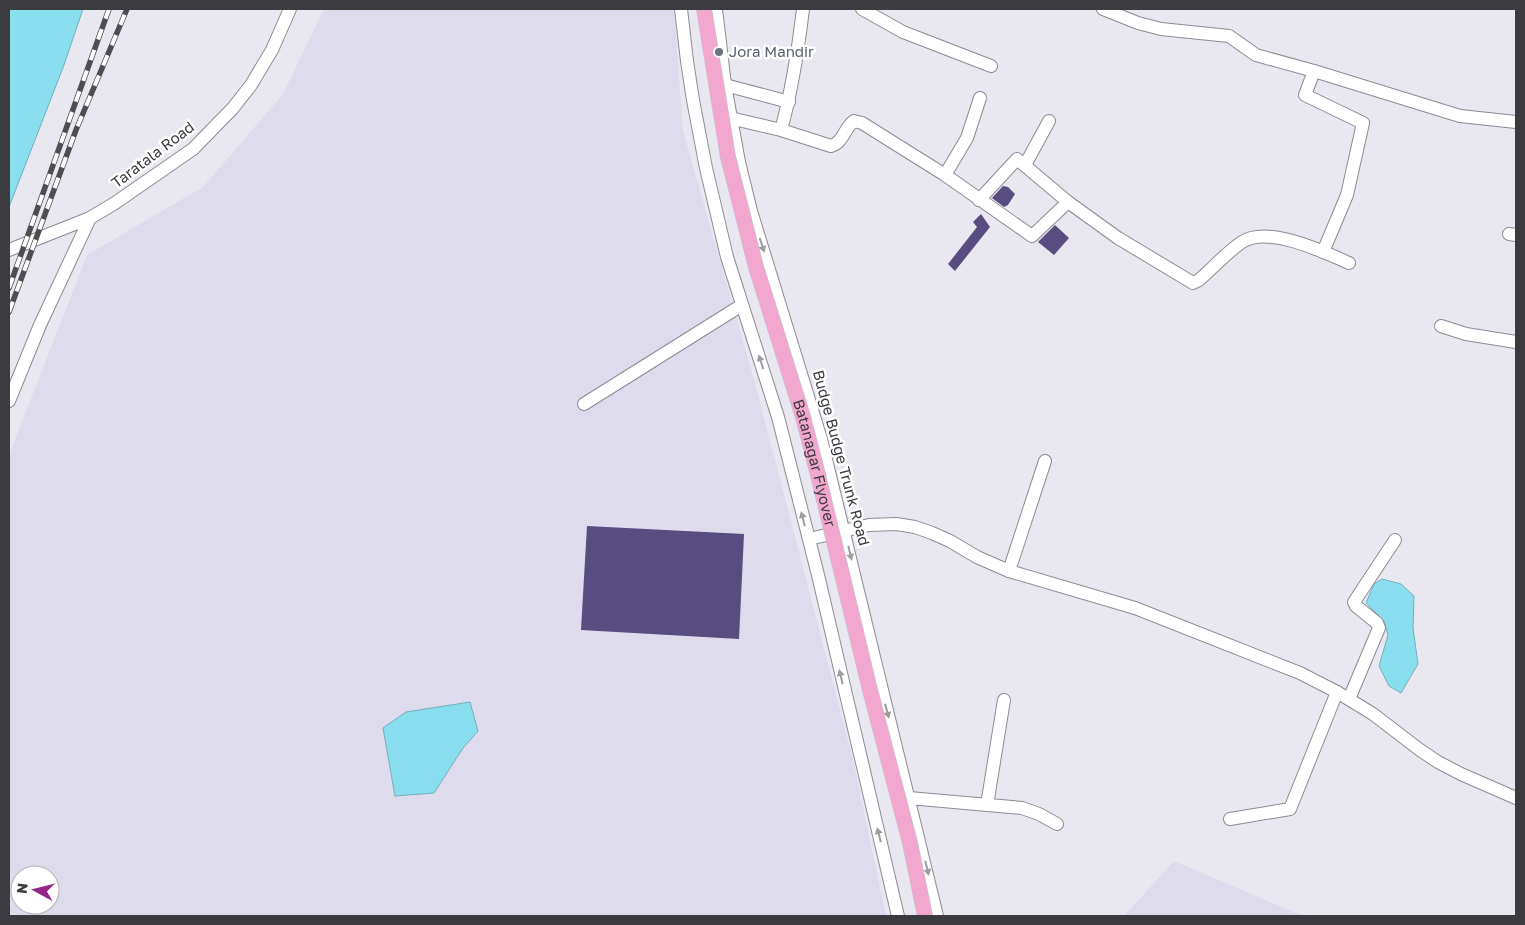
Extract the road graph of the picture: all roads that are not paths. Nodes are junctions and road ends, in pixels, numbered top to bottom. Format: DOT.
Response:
graph roads {
  1 [pos="290,9"];
  2 [pos="681,9"];
  3 [pos="704,9"];
  4 [pos="716,9"];
  5 [pos="803,9"];
  6 [pos="862,9"];
  7 [pos="1103,9"];
  8 [pos="1126,13"];
  9 [pos="991,66"];
  10 [pos="1314,70"];
  11 [pos="725,85"];
  12 [pos="980,98"];
  13 [pos="789,102"];
  14 [pos="730,118"];
  15 [pos="1049,121"];
  16 [pos="1516,122"];
  17 [pos="781,130"];
  18 [pos="1025,165"];
  19 [pos="945,175"];
  20 [pos="979,200"];
  21 [pos="1068,202"];
  22 [pos="90,218"];
  23 [pos="9,250"];
  24 [pos="1323,252"];
  25 [pos="1349,263"];
  26 [pos="742,305"];
  27 [pos="1441,326"];
  28 [pos="1516,342"];
  29 [pos="9,401"];
  30 [pos="584,404"];
  31 [pos="1045,461"];
  32 [pos="845,530"];
  33 [pos="808,539"];
  34 [pos="1395,540"];
  35 [pos="1009,571"];
  36 [pos="1337,692"];
  37 [pos="1004,700"];
  38 [pos="1349,700"];
  39 [pos="909,798"];
  40 [pos="1516,798"];
  41 [pos="987,805"];
  42 [pos="1230,818"];
  43 [pos="1057,824"];
  44 [pos="898,916"];
  45 [pos="925,916"];
  46 [pos="937,916"];
  1 -- 22 [label="street, Taratala Road"];
  2 -- 26 [label="street"];
  3 -- 45 [label="main road, Batanagar Flyover, bridge"];
  4 -- 11 [label="street, Budge Budge Trunk Road"];
  5 -- 13 [label="street"];
  6 -- 9 [label="street"];
  7 -- 8 [label="street"];
  8 -- 10 [label="street"];
  10 -- 16 [label="street"];
  10 -- 24 [label="street"];
  11 -- 13 [label="street"];
  11 -- 14 [label="street, Budge Budge Trunk Road"];
  12 -- 19 [label="street"];
  13 -- 17 [label="street"];
  14 -- 17 [label="street"];
  14 -- 32 [label="street, Budge Budge Trunk Road, one-way"];
  15 -- 18 [label="street"];
  17 -- 19 [label="street"];
  18 -- 20 [label="street"];
  18 -- 21 [label="street"];
  19 -- 20 [label="street"];
  20 -- 21 [label="street"];
  21 -- 24 [label="street"];
  22 -- 23 [label="street, Taratala Road"];
  22 -- 29 [label="street"];
  24 -- 25 [label="street"];
  26 -- 30 [label="street"];
  33 -- 26 [label="street, one-way"];
  27 -- 28 [label="street"];
  31 -- 35 [label="street"];
  32 -- 33 [label="street"];
  32 -- 35 [label="street"];
  32 -- 39 [label="street, Budge Budge Trunk Road, one-way"];
  44 -- 33 [label="street, one-way"];
  34 -- 38 [label="street"];
  35 -- 36 [label="street"];
  36 -- 38 [label="street"];
  36 -- 42 [label="street"];
  37 -- 41 [label="street"];
  38 -- 40 [label="street"];
  39 -- 41 [label="street"];
  39 -- 46 [label="street, Budge Budge Trunk Road, one-way"];
  41 -- 43 [label="street"];
}
